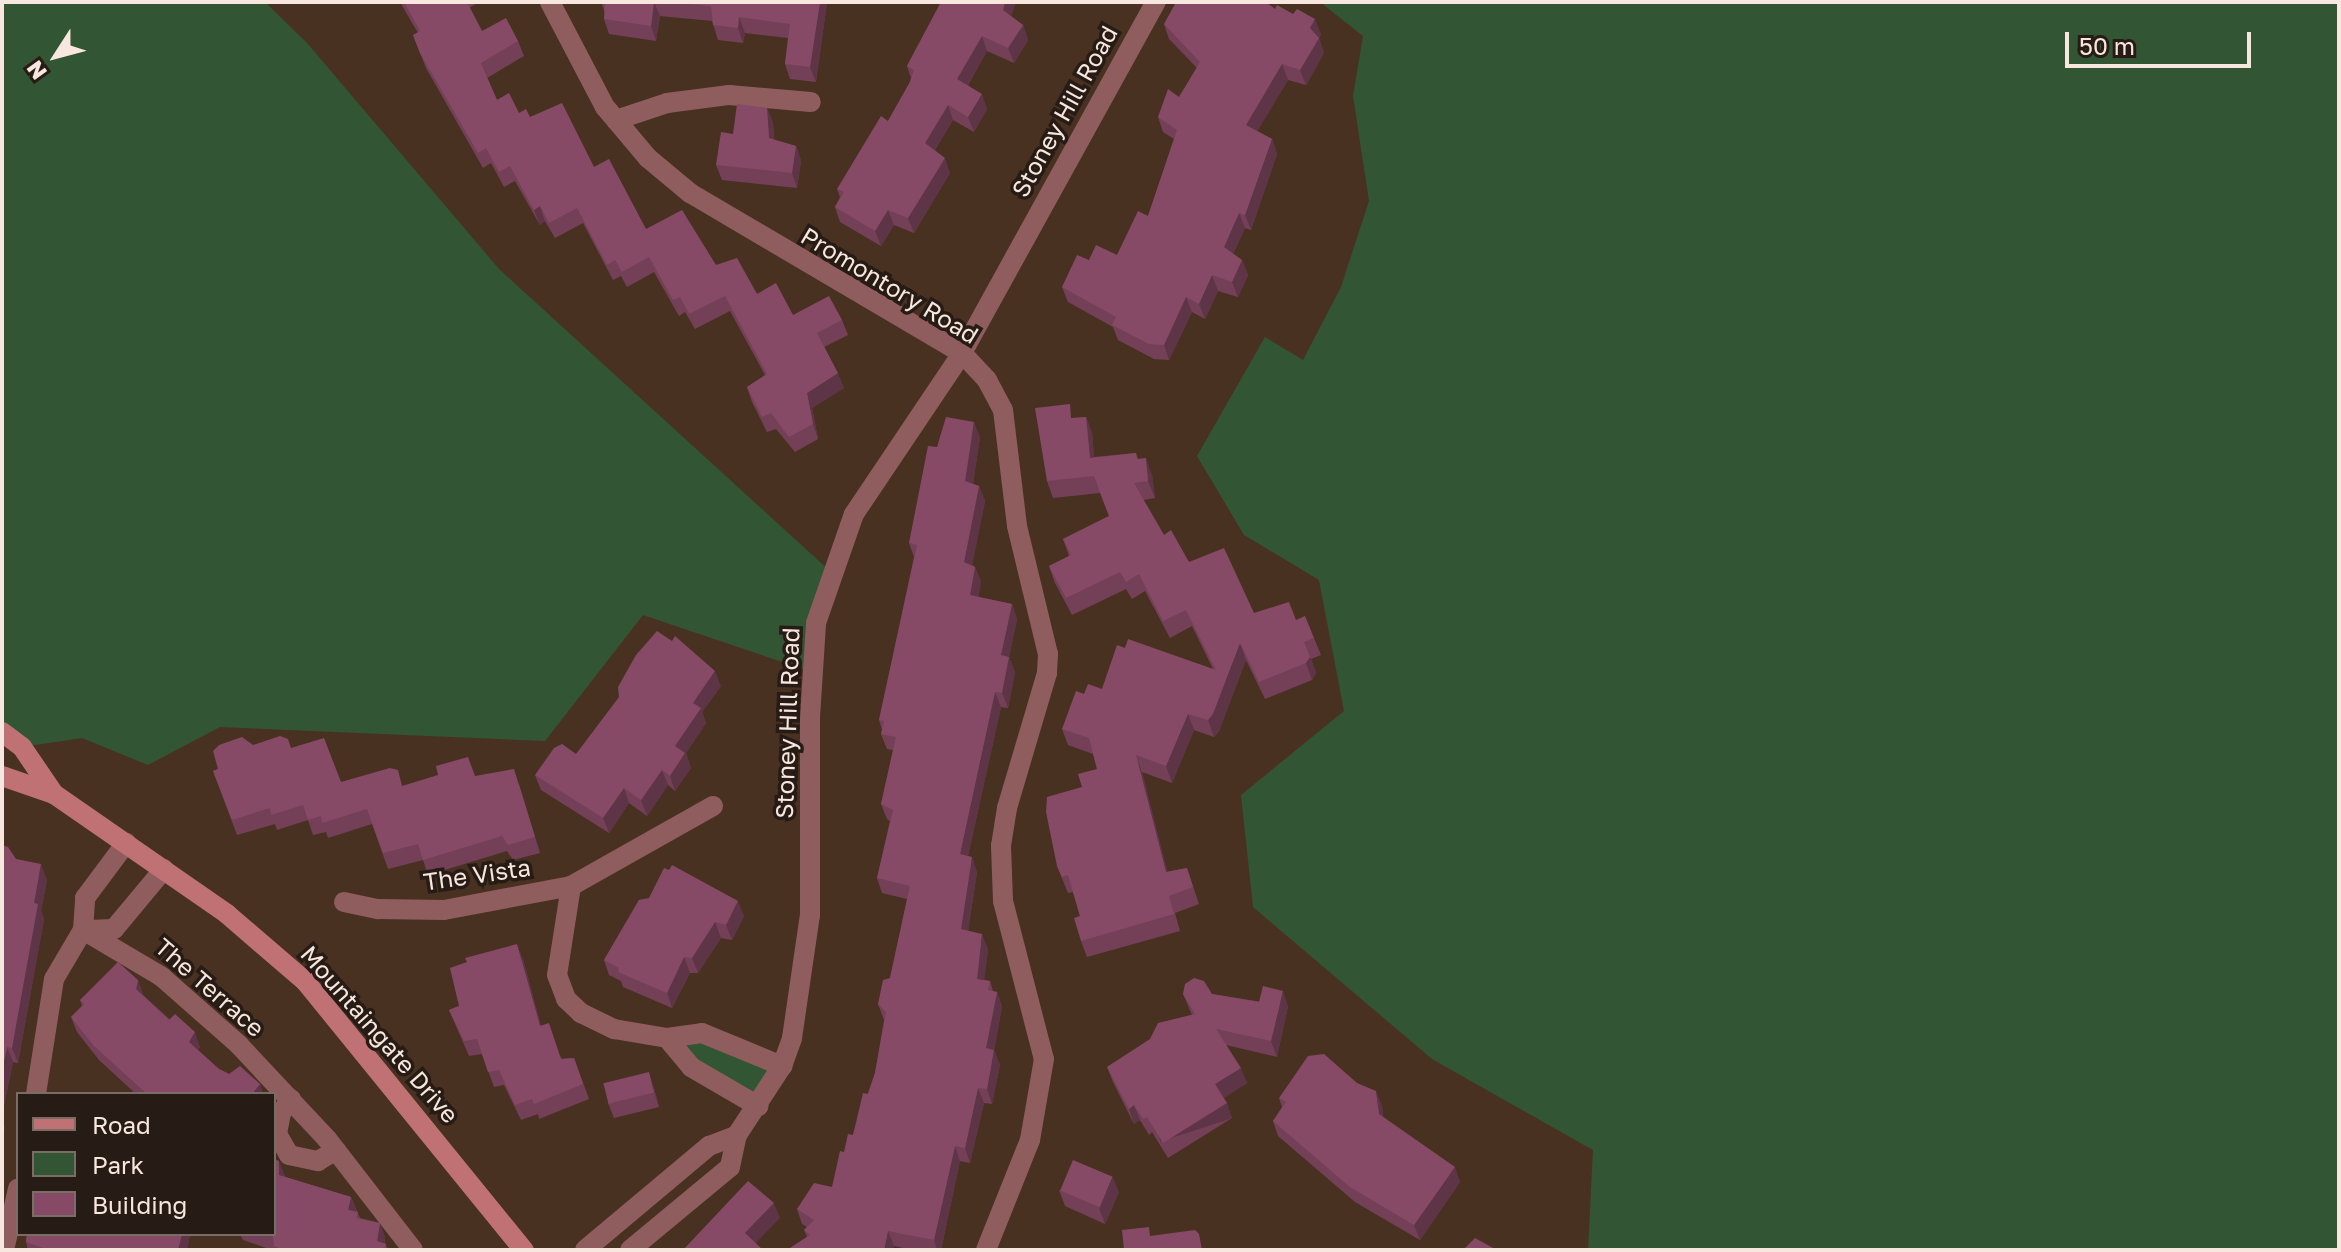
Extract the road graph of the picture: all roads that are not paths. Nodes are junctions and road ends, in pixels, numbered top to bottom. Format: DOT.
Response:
graph roads {
  1 [pos="550,2"];
  2 [pos="1146,5"];
  3 [pos="811,102"];
  4 [pos="616,120"];
  5 [pos="962,353"];
  6 [pos="2,732"];
  7 [pos="2,776"];
  8 [pos="54,794"];
  9 [pos="713,806"];
  10 [pos="126,843"];
  11 [pos="164,869"];
  12 [pos="571,886"];
  13 [pos="344,902"];
  14 [pos="83,930"];
  15 [pos="667,1038"];
  16 [pos="782,1066"];
  17 [pos="36,1092"];
  18 [pos="291,1099"];
  19 [pos="758,1106"];
  20 [pos="737,1135"];
  21 [pos="336,1150"];
  22 [pos="659,1190"];
  23 [pos="16,1198"];
  24 [pos="679,1214"];
  25 [pos="4,1250"];
  26 [pos="413,1250"];
  27 [pos="524,1250"];
  28 [pos="585,1250"];
  29 [pos="630,1250"];
  30 [pos="986,1250"];
  1 -- 4 [label="street, Promontory Road"];
  2 -- 5 [label="street, Stoney Hill Road"];
  3 -- 4 [label="street"];
  4 -- 5 [label="street, Promontory Road"];
  5 -- 16 [label="street, Stoney Hill Road"];
  5 -- 30 [label="street, Promontory Road"];
  6 -- 8 [label="street, Mountaingate Drive"];
  7 -- 8 [label="street, Mountaingate Drive"];
  8 -- 10 [label="street, Mountaingate Drive"];
  9 -- 12 [label="street, The Vista"];
  10 -- 11 [label="street, Mountaingate Drive"];
  10 -- 14 [label="street"];
  11 -- 14 [label="street"];
  11 -- 27 [label="street, Mountaingate Drive"];
  12 -- 13 [label="street, The Vista"];
  12 -- 15 [label="street"];
  14 -- 17 [label="street"];
  14 -- 18 [label="street, The Terrace"];
  15 -- 16 [label="street"];
  15 -- 19 [label="street"];
  16 -- 19 [label="street, Stoney Hill Road"];
  18 -- 21 [label="street, The Terrace"];
  18 -- 21 [label="street"];
  19 -- 20 [label="street, Stoney Hill Road"];
  20 -- 22 [label="street, Stoney Hill Road"];
  20 -- 24 [label="street, Stoney Hill Road"];
  21 -- 26 [label="street, The Terrace"];
  22 -- 24 [label="street"];
  22 -- 28 [label="street, Stoney Hill Road"];
  23 -- 25 [label="street"];
  24 -- 29 [label="street, Stoney Hill Road"];
}
